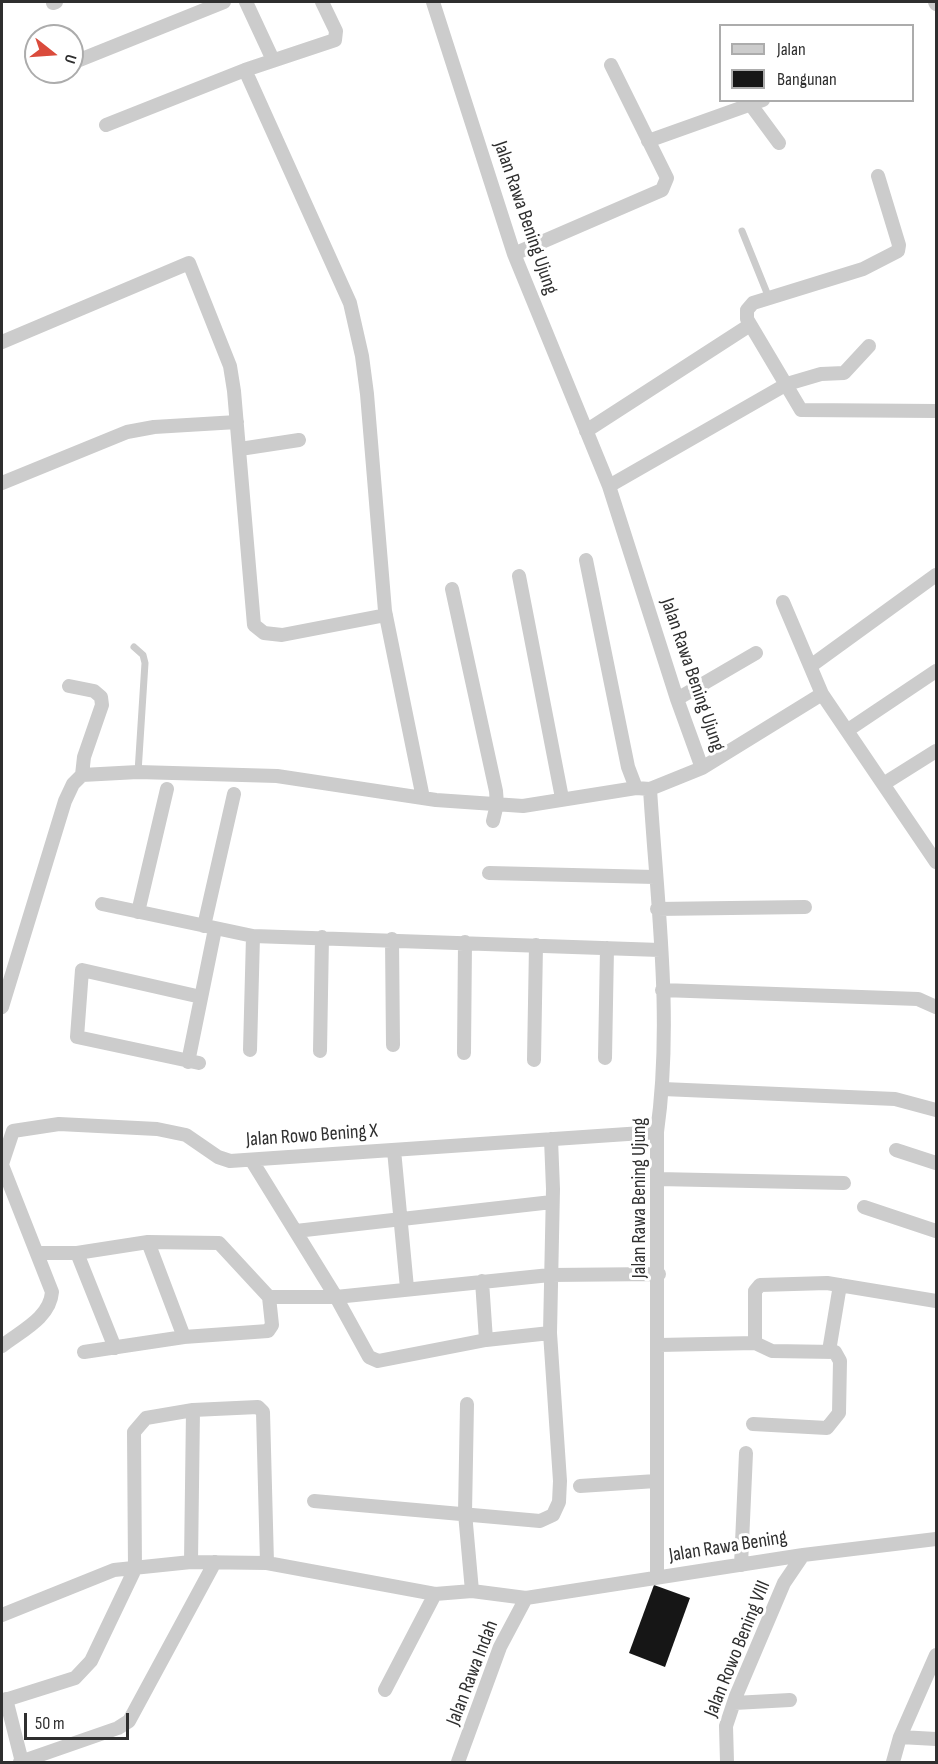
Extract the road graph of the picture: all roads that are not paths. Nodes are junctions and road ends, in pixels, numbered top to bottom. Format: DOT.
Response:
graph roads {
  1 [pos="224,2"];
  2 [pos="246,2"];
  3 [pos="322,2"];
  4 [pos="433,2"];
  5 [pos="84,58"];
  6 [pos="273,60"];
  7 [pos="611,65"];
  8 [pos="245,70"];
  9 [pos="757,103"];
  10 [pos="106,125"];
  11 [pos="648,141"];
  12 [pos="779,143"];
  13 [pos="878,176"];
  14 [pos="742,231"];
  15 [pos="514,254"];
  16 [pos="769,298"];
  17 [pos="750,325"];
  18 [pos="2,342"];
  19 [pos="869,346"];
  20 [pos="787,384"];
  21 [pos="936,411"];
  22 [pos="237,422"];
  23 [pos="586,431"];
  24 [pos="299,440"];
  25 [pos="240,449"];
  26 [pos="2,483"];
  27 [pos="609,486"];
  28 [pos="586,560"];
  29 [pos="936,575"];
  30 [pos="519,576"];
  31 [pos="452,589"];
  32 [pos="783,602"];
  33 [pos="386,615"];
  34 [pos="134,647"];
  35 [pos="756,653"];
  36 [pos="812,665"];
  37 [pos="936,671"];
  38 [pos="69,686"];
  39 [pos="822,694"];
  40 [pos="677,699"];
  41 [pos="848,730"];
  42 [pos="936,751"];
  43 [pos="702,768"];
  44 [pos="138,772"];
  45 [pos="82,774"];
  46 [pos="885,783"];
  47 [pos="636,788"];
  48 [pos="166,789"];
  49 [pos="650,789"];
  50 [pos="234,794"];
  51 [pos="423,798"];
  52 [pos="562,798"];
  53 [pos="497,804"];
  54 [pos="493,821"];
  55 [pos="936,862"];
  56 [pos="489,873"];
  57 [pos="656,877"];
  58 [pos="102,904"];
  59 [pos="805,907"];
  60 [pos="657,909"];
  61 [pos="138,912"];
  62 [pos="210,927"];
  63 [pos="253,936"];
  64 [pos="322,937"];
  65 [pos="392,939"];
  66 [pos="465,942"];
  67 [pos="536,945"];
  68 [pos="607,948"];
  69 [pos="660,950"];
  70 [pos="662,990"];
  71 [pos="201,997"];
  72 [pos="2,1007"];
  73 [pos="936,1007"];
  74 [pos="393,1045"];
  75 [pos="250,1050"];
  76 [pos="320,1051"];
  77 [pos="464,1053"];
  78 [pos="605,1058"];
  79 [pos="534,1060"];
  80 [pos="663,1089"];
  81 [pos="936,1110"];
  82 [pos="7,1127"];
  83 [pos="657,1132"];
  84 [pos="551,1139"];
  85 [pos="394,1150"];
  86 [pos="896,1150"];
  87 [pos="252,1161"];
  88 [pos="936,1163"];
  89 [pos="2,1164"];
  90 [pos="658,1179"];
  91 [pos="844,1183"];
  92 [pos="552,1202"];
  93 [pos="864,1207"];
  94 [pos="401,1219"];
  95 [pos="296,1231"];
  96 [pos="936,1231"];
  97 [pos="148,1242"];
  98 [pos="42,1253"];
  99 [pos="77,1253"];
  100 [pos="658,1274"];
  101 [pos="550,1275"];
  102 [pos="482,1281"];
  103 [pos="840,1285"];
  104 [pos="407,1288"];
  105 [pos="269,1297"];
  106 [pos="336,1297"];
  107 [pos="936,1301"];
  108 [pos="550,1333"];
  109 [pos="184,1336"];
  110 [pos="486,1340"];
  111 [pos="755,1343"];
  112 [pos="659,1345"];
  113 [pos="2,1346"];
  114 [pos="115,1348"];
  115 [pos="830,1351"];
  116 [pos="84,1352"];
  117 [pos="467,1404"];
  118 [pos="193,1410"];
  119 [pos="753,1424"];
  120 [pos="746,1453"];
  121 [pos="656,1481"];
  122 [pos="580,1486"];
  123 [pos="314,1501"];
  124 [pos="465,1513"];
  125 [pos="936,1539"];
  126 [pos="803,1555"];
  127 [pos="191,1562"];
  128 [pos="214,1562"];
  129 [pos="267,1563"];
  130 [pos="741,1565"];
  131 [pos="135,1569"];
  132 [pos="657,1577"];
  133 [pos="472,1592"];
  134 [pos="435,1594"];
  135 [pos="526,1598"];
  136 [pos="2,1615"];
  137 [pos="936,1655"];
  138 [pos="385,1690"];
  139 [pos="4,1700"];
  140 [pos="790,1700"];
  141 [pos="734,1703"];
  142 [pos="900,1737"];
  143 [pos="936,1739"];
  144 [pos="26,1762"];
  145 [pos="458,1762"];
  146 [pos="727,1762"];
  147 [pos="893,1762"];
  1 -- 5 [label="street"];
  2 -- 6 [label="street"];
  3 -- 6 [label="street"];
  4 -- 15 [label="street, Jalan Rawa Bening Ujung"];
  6 -- 8 [label="street"];
  7 -- 11 [label="street"];
  8 -- 10 [label="street"];
  8 -- 33 [label="street"];
  9 -- 11 [label="street"];
  9 -- 12 [label="street"];
  11 -- 15 [label="street"];
  13 -- 16 [label="street"];
  14 -- 16 [label="lane"];
  15 -- 23 [label="street, Jalan Rawa Bening Ujung"];
  16 -- 17 [label="street"];
  17 -- 20 [label="street"];
  17 -- 23 [label="street"];
  18 -- 22 [label="street"];
  19 -- 20 [label="street"];
  20 -- 21 [label="street"];
  20 -- 27 [label="street"];
  22 -- 25 [label="street"];
  22 -- 26 [label="street"];
  23 -- 27 [label="street, Jalan Rawa Bening Ujung"];
  24 -- 25 [label="street"];
  25 -- 33 [label="street"];
  27 -- 40 [label="street, Jalan Rawa Bening Ujung"];
  28 -- 47 [label="street"];
  29 -- 36 [label="street"];
  30 -- 52 [label="street"];
  31 -- 53 [label="street"];
  32 -- 36 [label="street"];
  33 -- 51 [label="street"];
  34 -- 44 [label="lane"];
  35 -- 40 [label="street"];
  36 -- 39 [label="street"];
  37 -- 41 [label="street"];
  38 -- 45 [label="street"];
  39 -- 41 [label="street"];
  39 -- 43 [label="street"];
  40 -- 43 [label="street, Jalan Rawa Bening Ujung"];
  41 -- 46 [label="street"];
  42 -- 46 [label="street"];
  43 -- 49 [label="street, Jalan Rawa Bening Ujung"];
  44 -- 45 [label="street"];
  44 -- 51 [label="street"];
  45 -- 72 [label="street"];
  46 -- 55 [label="street"];
  47 -- 49 [label="street"];
  47 -- 52 [label="street"];
  48 -- 61 [label="street"];
  49 -- 57 [label="street, Jalan Rawa Bening Ujung"];
  50 -- 62 [label="street"];
  51 -- 53 [label="street"];
  52 -- 53 [label="street"];
  53 -- 54 [label="street"];
  56 -- 57 [label="street"];
  57 -- 60 [label="street, Jalan Rawa Bening Ujung"];
  58 -- 61 [label="street"];
  59 -- 60 [label="street"];
  60 -- 69 [label="street, Jalan Rawa Bening Ujung"];
  61 -- 62 [label="street"];
  62 -- 63 [label="street"];
  62 -- 71 [label="street"];
  63 -- 64 [label="street"];
  63 -- 75 [label="street"];
  64 -- 65 [label="street"];
  64 -- 76 [label="street"];
  65 -- 66 [label="street"];
  65 -- 74 [label="street"];
  66 -- 67 [label="street"];
  66 -- 77 [label="street"];
  67 -- 68 [label="street"];
  67 -- 79 [label="street"];
  68 -- 69 [label="street"];
  68 -- 78 [label="street"];
  69 -- 70 [label="street, Jalan Rawa Bening Ujung"];
  70 -- 73 [label="street"];
  70 -- 80 [label="street, Jalan Rawa Bening Ujung"];
  71 -- 71 [label="street"];
  80 -- 81 [label="street"];
  80 -- 83 [label="street, Jalan Rawa Bening Ujung"];
  82 -- 87 [label="street, Jalan Rowo Bening X"];
  82 -- 89 [label="street"];
  83 -- 84 [label="street, Jalan Rowo Bening X"];
  83 -- 90 [label="street, Jalan Rawa Bening Ujung"];
  84 -- 85 [label="street, Jalan Rowo Bening X"];
  84 -- 92 [label="street"];
  85 -- 87 [label="street, Jalan Rowo Bening X"];
  85 -- 94 [label="street"];
  86 -- 88 [label="street"];
  87 -- 95 [label="street"];
  89 -- 113 [label="street"];
  90 -- 91 [label="street"];
  90 -- 100 [label="street, Jalan Rawa Bening Ujung"];
  92 -- 94 [label="street"];
  92 -- 101 [label="street"];
  93 -- 96 [label="street"];
  94 -- 95 [label="street"];
  94 -- 104 [label="street"];
  95 -- 106 [label="street"];
  97 -- 99 [label="street"];
  97 -- 105 [label="street"];
  97 -- 109 [label="street"];
  98 -- 99 [label="street"];
  99 -- 114 [label="street"];
  100 -- 101 [label="street"];
  100 -- 112 [label="street, Jalan Rawa Bening Ujung"];
  101 -- 102 [label="street"];
  101 -- 108 [label="street"];
  102 -- 104 [label="street"];
  102 -- 110 [label="street"];
  103 -- 107 [label="street"];
  103 -- 111 [label="street"];
  103 -- 115 [label="street"];
  104 -- 106 [label="street"];
  105 -- 106 [label="street"];
  105 -- 109 [label="street"];
  106 -- 110 [label="street"];
  108 -- 110 [label="street"];
  108 -- 124 [label="street"];
  109 -- 114 [label="street"];
  111 -- 112 [label="street"];
  111 -- 115 [label="street"];
  112 -- 121 [label="street, Jalan Rawa Bening Ujung"];
  114 -- 116 [label="street"];
  115 -- 119 [label="street"];
  117 -- 124 [label="street"];
  118 -- 127 [label="street"];
  118 -- 129 [label="street"];
  118 -- 131 [label="street"];
  120 -- 130 [label="street"];
  121 -- 122 [label="street"];
  121 -- 132 [label="street, Jalan Rawa Bening Ujung"];
  123 -- 124 [label="street"];
  124 -- 133 [label="street"];
  125 -- 126 [label="street, Jalan Rawa Bening"];
  126 -- 130 [label="street, Jalan Rawa Bening"];
  126 -- 141 [label="street, Jalan Rowo Bening VIII"];
  127 -- 128 [label="street, Jalan Rawa Bening"];
  127 -- 131 [label="street, Jalan Rawa Bening"];
  128 -- 129 [label="street, Jalan Rawa Bening"];
  128 -- 144 [label="street"];
  129 -- 134 [label="street, Jalan Rawa Bening"];
  130 -- 132 [label="street, Jalan Rawa Bening"];
  131 -- 136 [label="street, Jalan Rawa Bening"];
  131 -- 139 [label="street"];
  132 -- 135 [label="street, Jalan Rawa Bening"];
  133 -- 134 [label="street, Jalan Rawa Bening"];
  133 -- 135 [label="street, Jalan Rawa Bening"];
  134 -- 138 [label="street"];
  135 -- 145 [label="street, Jalan Rawa Indah"];
  137 -- 142 [label="street"];
  139 -- 144 [label="street"];
  140 -- 141 [label="street"];
  141 -- 146 [label="street, Jalan Rowo Bening VIII"];
  142 -- 143 [label="street"];
  142 -- 147 [label="street"];
}
